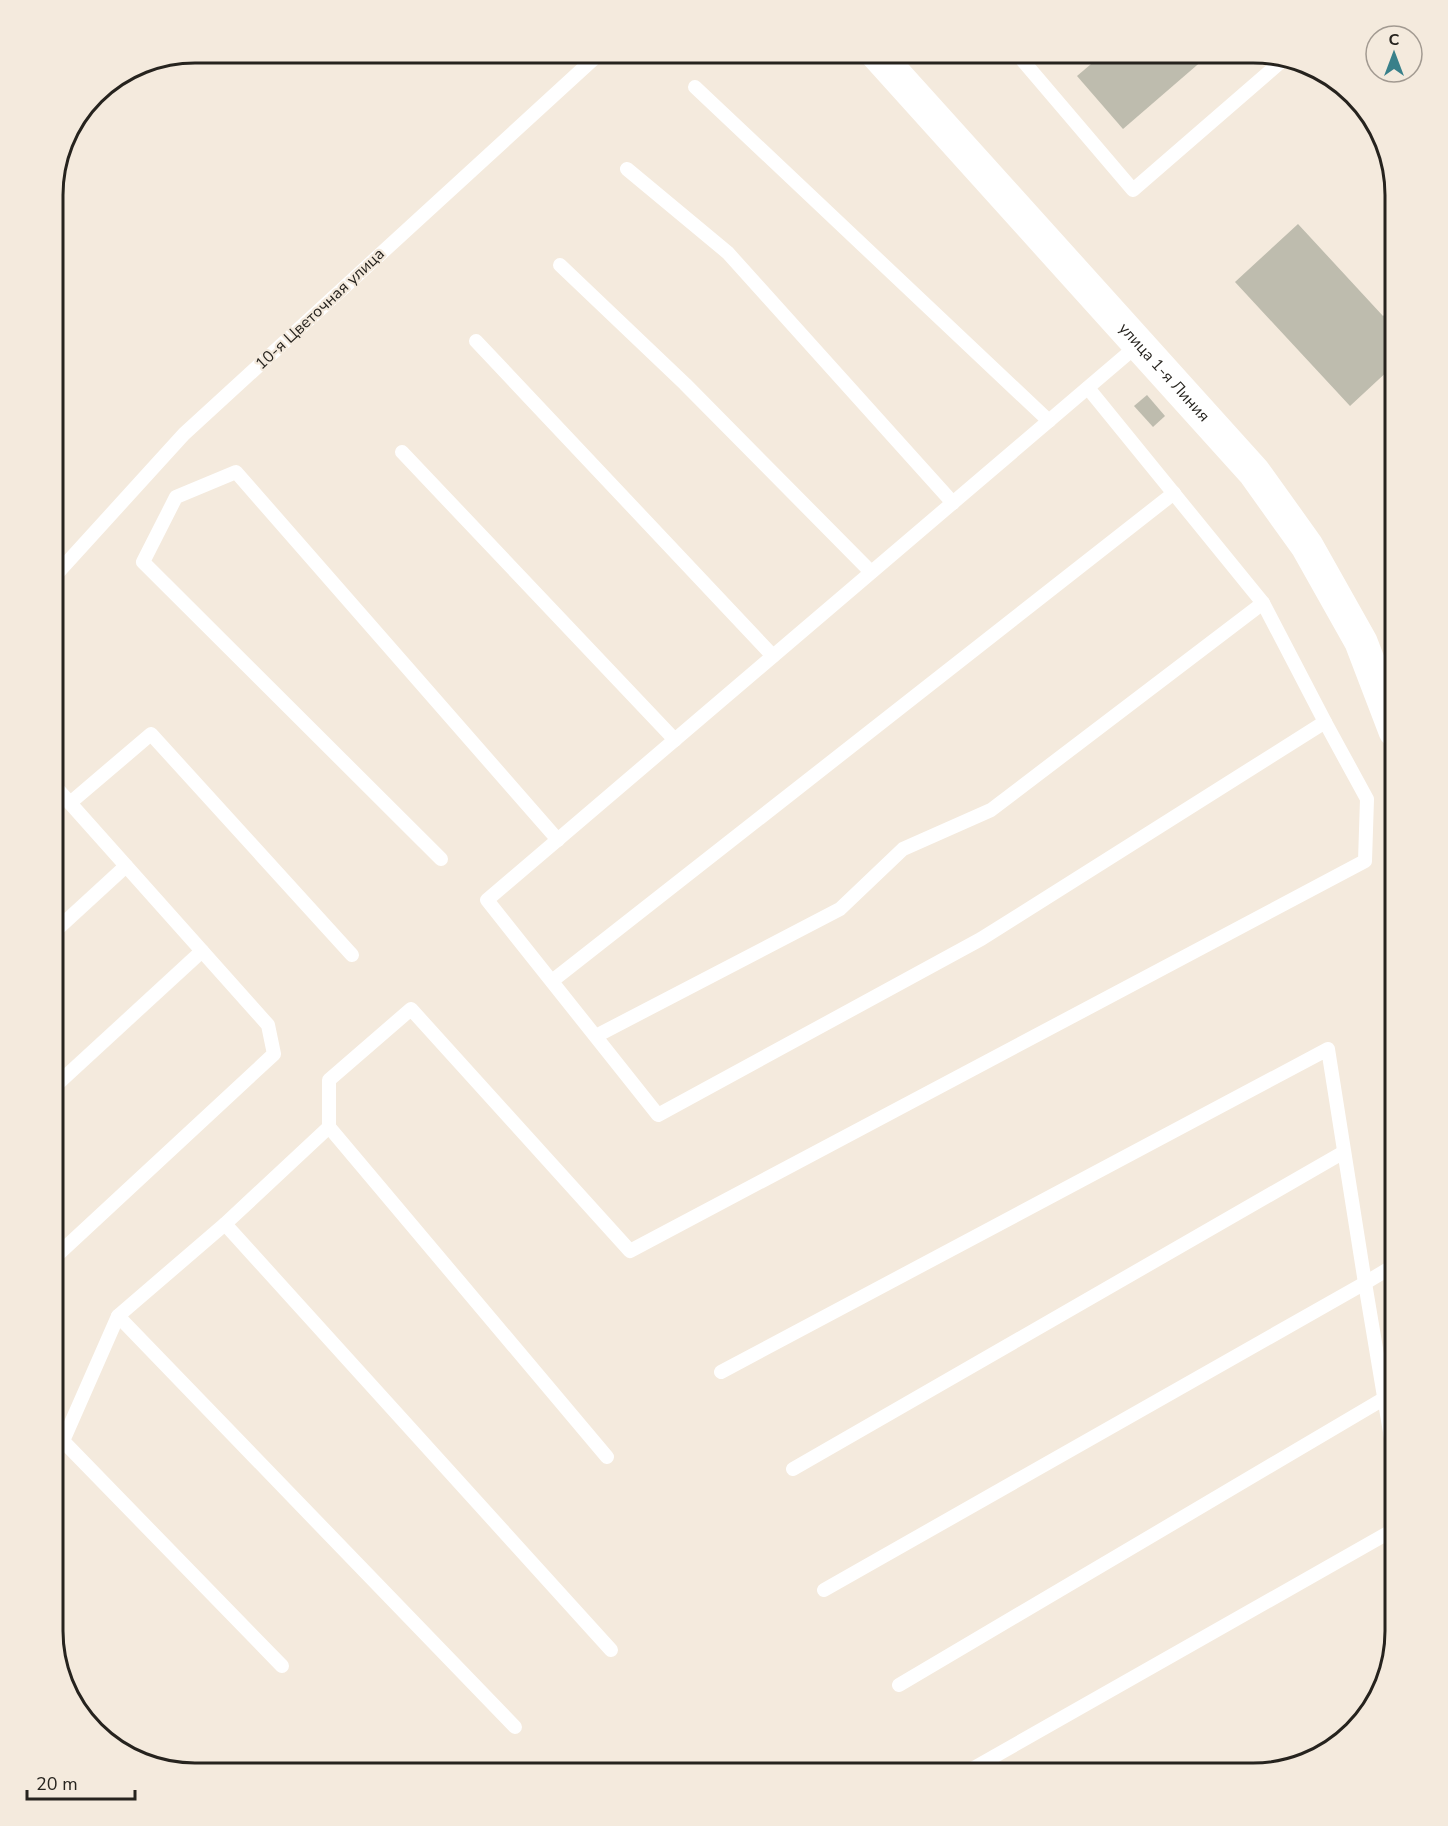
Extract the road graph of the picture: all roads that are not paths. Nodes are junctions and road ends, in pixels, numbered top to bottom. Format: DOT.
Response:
graph roads {
  1 [pos="589,63"];
  2 [pos="885,63"];
  3 [pos="1025,63"];
  4 [pos="1276,66"];
  5 [pos="695,87"];
  6 [pos="627,169"];
  7 [pos="560,265"];
  8 [pos="476,341"];
  9 [pos="1139,344"];
  10 [pos="1088,388"];
  11 [pos="1048,421"];
  12 [pos="402,452"];
  13 [pos="1174,493"];
  14 [pos="953,503"];
  15 [pos="63,567"];
  16 [pos="872,572"];
  17 [pos="1263,603"];
  18 [pos="773,656"];
  19 [pos="1385,705"];
  20 [pos="1326,722"];
  21 [pos="675,740"];
  22 [pos="63,795"];
  23 [pos="70,803"];
  24 [pos="558,840"];
  25 [pos="441,859"];
  26 [pos="126,866"];
  27 [pos="63,924"];
  28 [pos="202,951"];
  29 [pos="352,955"];
  30 [pos="552,981"];
  31 [pos="596,1036"];
  32 [pos="63,1079"];
  33 [pos="329,1127"];
  34 [pos="1344,1152"];
  35 [pos="225,1224"];
  36 [pos="63,1250"];
  37 [pos="1385,1271"];
  38 [pos="1365,1283"];
  39 [pos="118,1316"];
  40 [pos="721,1372"];
  41 [pos="1384,1398"];
  42 [pos="1385,1404"];
  43 [pos="607,1457"];
  44 [pos="793,1469"];
  45 [pos="1385,1535"];
  46 [pos="824,1590"];
  47 [pos="611,1650"];
  48 [pos="282,1666"];
  49 [pos="899,1685"];
  50 [pos="515,1727"];
  51 [pos="983,1763"];
  1 -- 15 [label="lane, 10-я Цветочная улица"];
  2 -- 9 [label="main road, улица 1-я Линия"];
  3 -- 4 [label="lane"];
  5 -- 11 [label="lane"];
  6 -- 14 [label="lane"];
  7 -- 16 [label="lane"];
  8 -- 18 [label="lane"];
  9 -- 10 [label="lane"];
  9 -- 19 [label="main road, улица 1-я Линия"];
  10 -- 11 [label="lane"];
  10 -- 13 [label="lane"];
  11 -- 14 [label="lane"];
  12 -- 21 [label="lane"];
  13 -- 17 [label="lane"];
  13 -- 30 [label="lane"];
  14 -- 16 [label="lane"];
  16 -- 18 [label="lane"];
  17 -- 20 [label="lane"];
  17 -- 31 [label="lane"];
  18 -- 21 [label="lane"];
  20 -- 31 [label="lane"];
  20 -- 33 [label="lane"];
  21 -- 24 [label="lane"];
  22 -- 23 [label="lane"];
  23 -- 26 [label="lane"];
  23 -- 29 [label="lane"];
  24 -- 25 [label="lane"];
  24 -- 30 [label="lane"];
  26 -- 27 [label="lane"];
  26 -- 28 [label="lane"];
  28 -- 32 [label="lane"];
  28 -- 36 [label="lane"];
  30 -- 31 [label="lane"];
  33 -- 35 [label="lane"];
  33 -- 43 [label="lane"];
  34 -- 38 [label="lane"];
  34 -- 40 [label="lane"];
  34 -- 44 [label="lane"];
  35 -- 39 [label="lane"];
  35 -- 47 [label="lane"];
  37 -- 38 [label="lane"];
  38 -- 41 [label="lane"];
  38 -- 46 [label="lane"];
  39 -- 48 [label="lane"];
  39 -- 50 [label="lane"];
  41 -- 42 [label="lane"];
  41 -- 49 [label="lane"];
  45 -- 51 [label="lane"];
}
